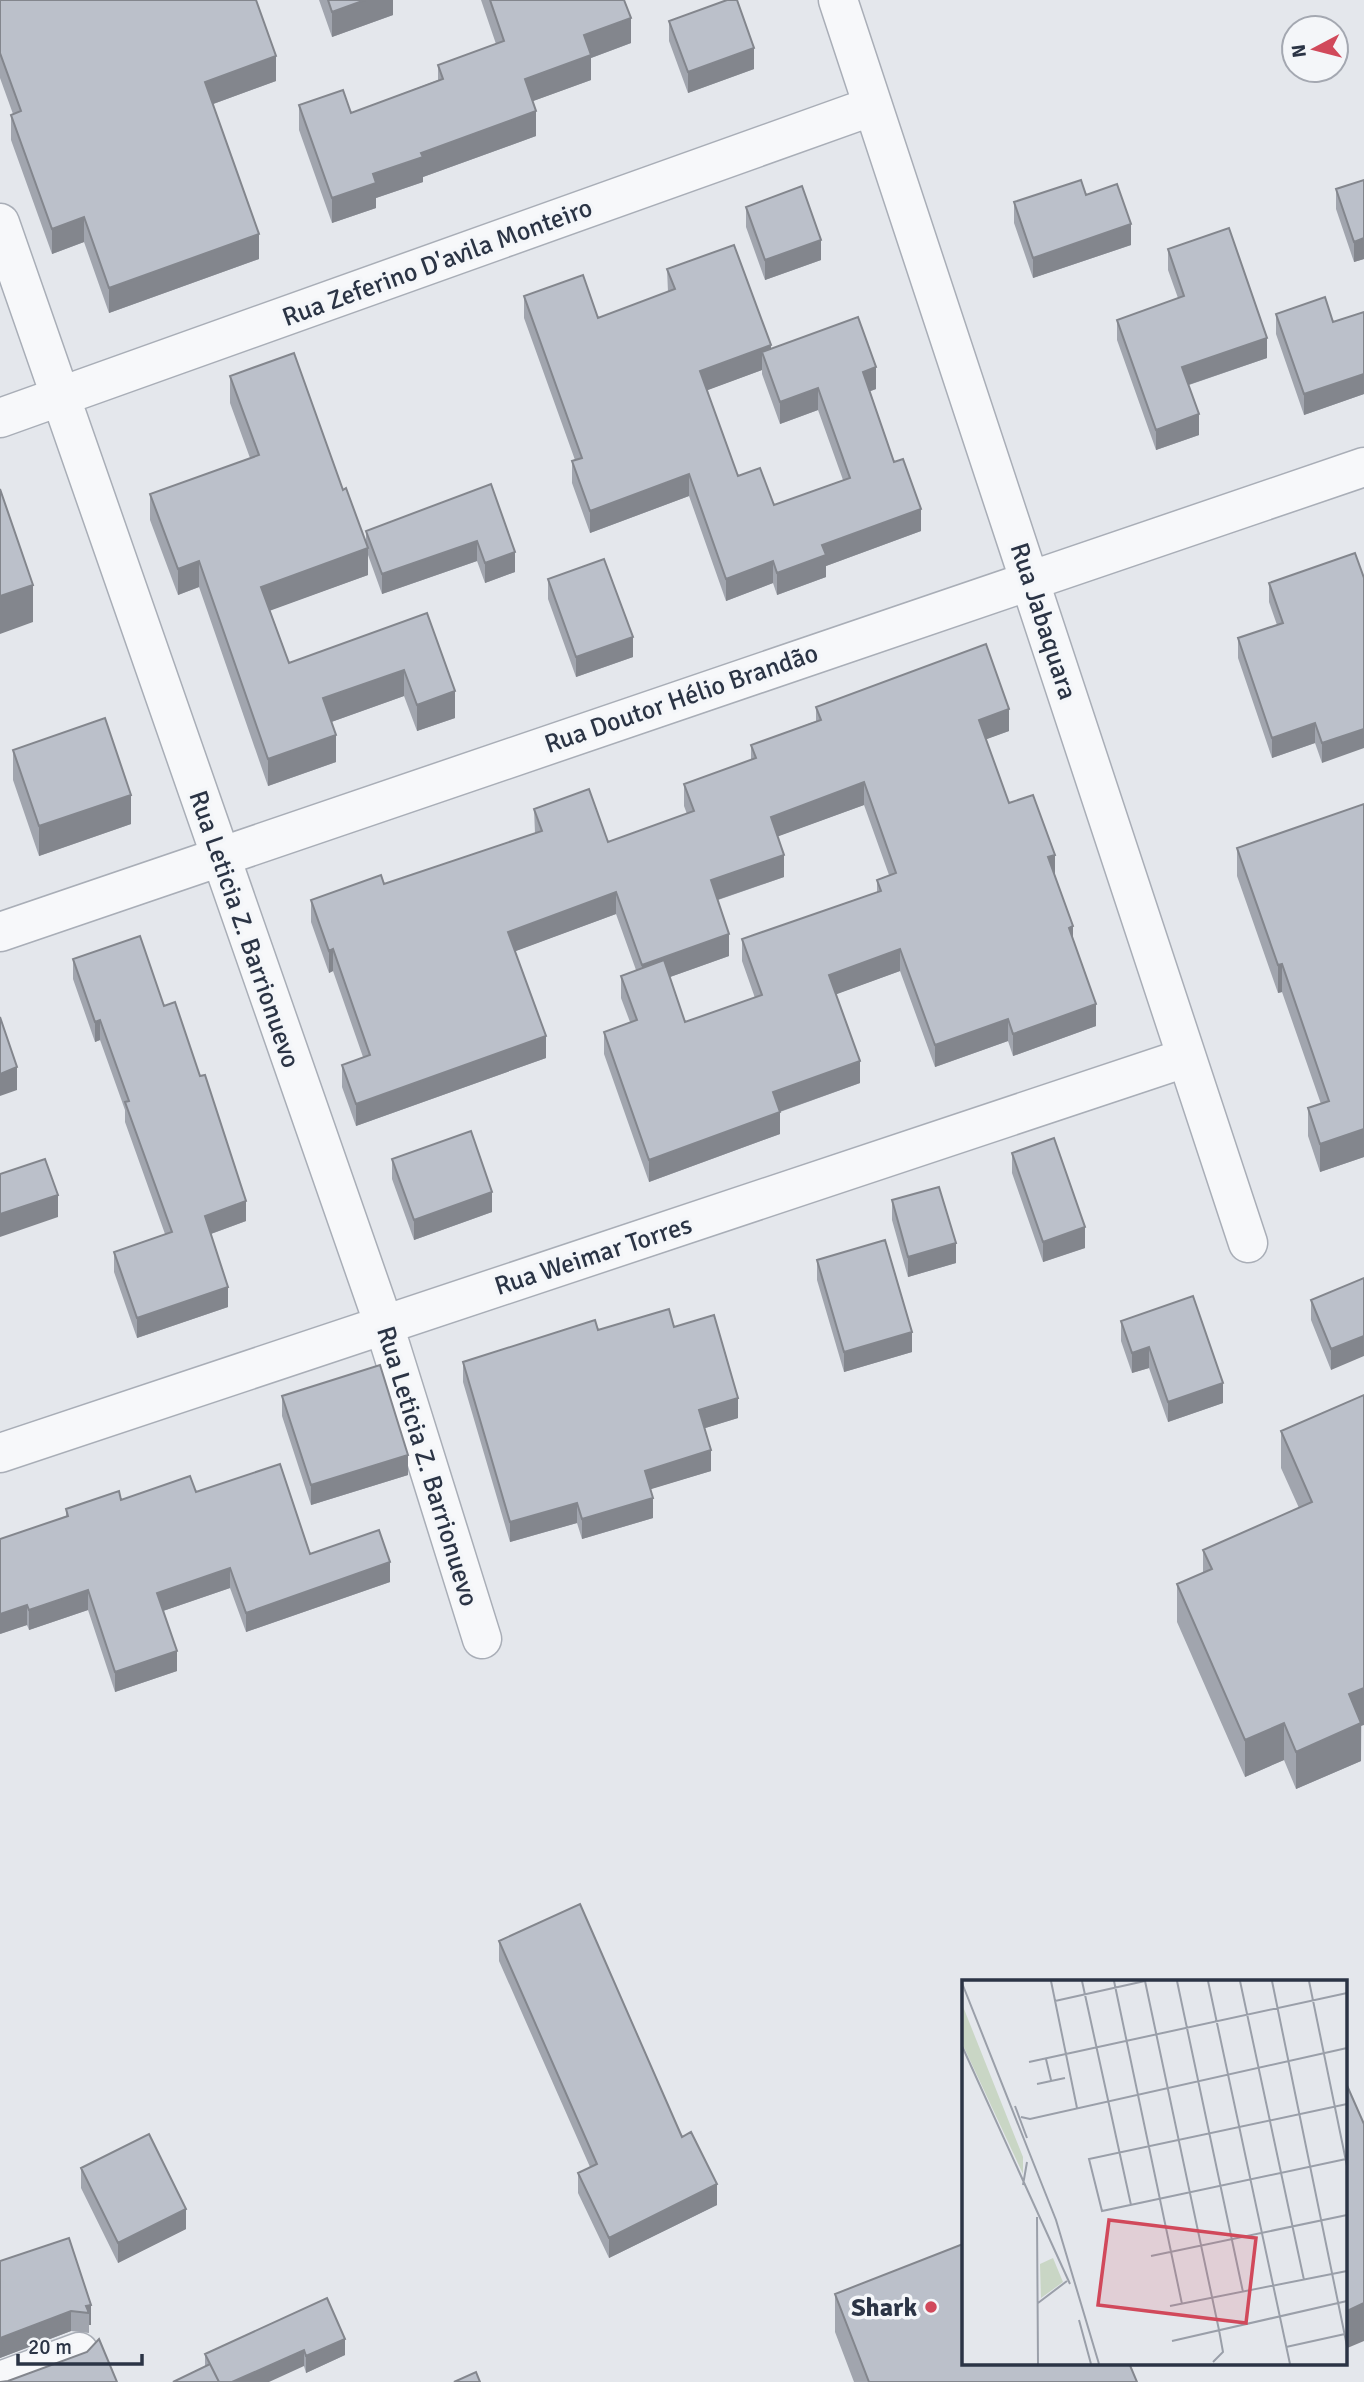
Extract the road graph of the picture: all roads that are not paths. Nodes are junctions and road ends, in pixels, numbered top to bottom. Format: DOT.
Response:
graph roads {
  1 [pos="838,0"];
  2 [pos="873,106"];
  3 [pos="0,223"];
  4 [pos="60,396"];
  5 [pos="0,418"];
  6 [pos="1364,467"];
  7 [pos="1031,579"];
  8 [pos="219,855"];
  9 [pos="0,932"];
  10 [pos="1185,1058"];
  11 [pos="1248,1243"];
  12 [pos="384,1325"];
  13 [pos="0,1452"];
  14 [pos="482,1639"];
  15 [pos="79,2352"];
  16 [pos="0,2381"];
  1 -- 2 [label="street, Rua Jabaquara"];
  2 -- 4 [label="street, Rua Zeferino D'avila Monteiro"];
  2 -- 7 [label="street, Rua Jabaquara"];
  3 -- 4 [label="street, Rua Leticia Z. Barrionuevo"];
  4 -- 5 [label="street, Rua Zeferino D'avila Monteiro"];
  4 -- 8 [label="street, Rua Leticia Z. Barrionuevo"];
  6 -- 7 [label="street, Rua Doutor Hélio Brandão"];
  7 -- 8 [label="street, Rua Doutor Hélio Brandão"];
  7 -- 10 [label="street, Rua Jabaquara"];
  8 -- 9 [label="street, Rua Doutor Hélio Brandão"];
  8 -- 12 [label="street, Rua Leticia Z. Barrionuevo"];
  10 -- 11 [label="street, Rua Jabaquara"];
  10 -- 12 [label="street, Rua Weimar Torres"];
  12 -- 13 [label="street, Rua Weimar Torres"];
  12 -- 14 [label="street, Rua Leticia Z. Barrionuevo"];
  15 -- 16 [label="street"];
}
